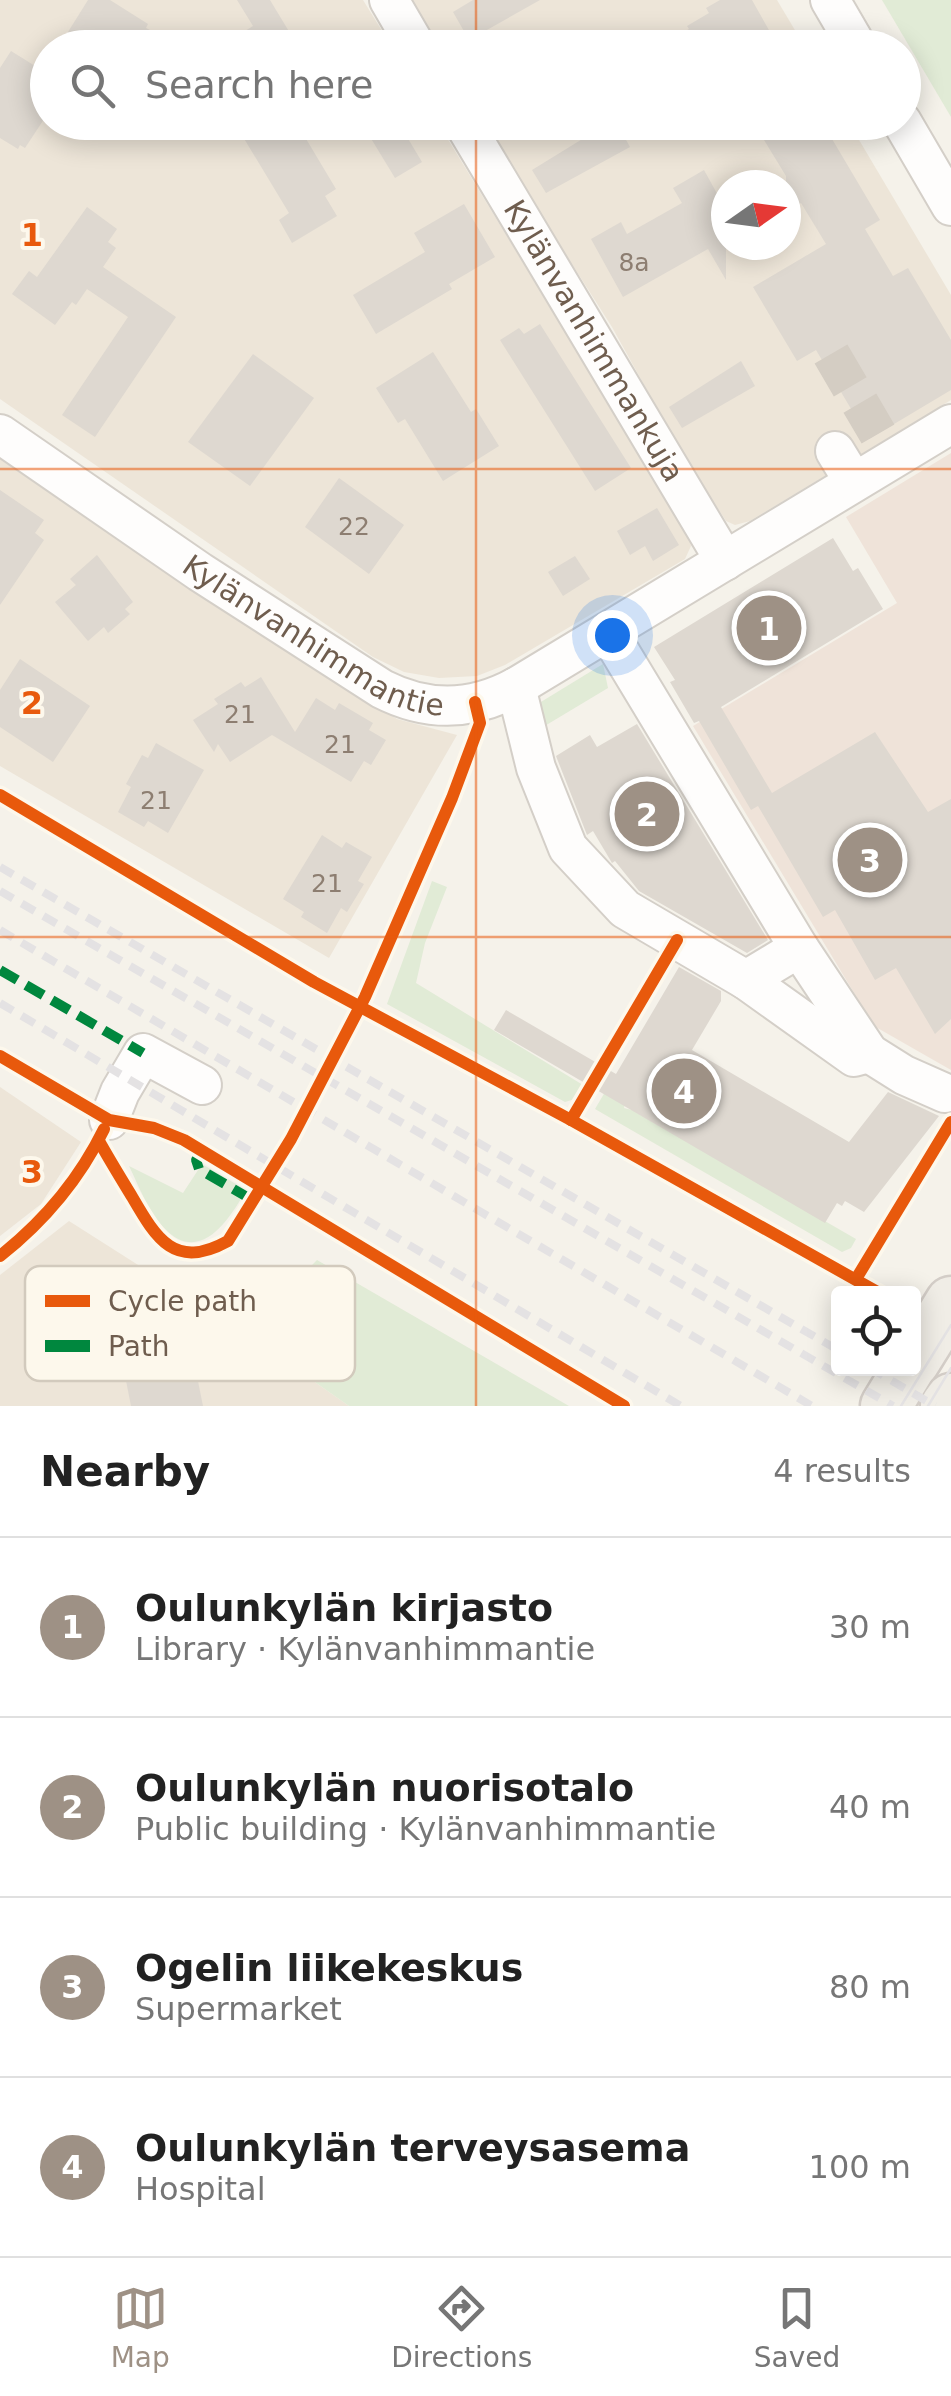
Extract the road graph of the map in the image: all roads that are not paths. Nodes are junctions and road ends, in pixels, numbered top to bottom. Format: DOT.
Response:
graph roads {
  1 [pos="389,0"];
  2 [pos="830,0"];
  3 [pos="407,30"];
  4 [pos="848,30"];
  5 [pos="474,140"];
  6 [pos="912,140"];
  7 [pos="951,206"];
  8 [pos="951,424"];
  9 [pos="0,434"];
  10 [pos="725,560"];
  11 [pos="608,632"];
  12 [pos="516,687"];
  13 [pos="799,948"];
  14 [pos="746,980"];
  15 [pos="868,1053"];
  16 [pos="202,1085"];
  17 [pos="945,1093"];
  18 [pos="109,1120"];
  19 [pos="951,1302"];
  20 [pos="921,1351"];
  21 [pos="905,1376"];
  22 [pos="951,1398"];
  23 [pos="886,1406"];
  24 [pos="946,1406"];
  1 -- 3 [label="street"];
  2 -- 4 [label="street"];
  5 -- 10 [label="street, Kylänvanhimmankuja"];
  6 -- 7 [label="street"];
  8 -- 10 [label="street, Kylänvanhimmantie"];
  9 -- 12 [label="street, Kylänvanhimmantie"];
  10 -- 11 [label="street, Kylänvanhimmantie"];
  11 -- 12 [label="street, Kylänvanhimmantie"];
  11 -- 13 [label="street"];
  12 -- 14 [label="street"];
  13 -- 14 [label="street"];
  13 -- 15 [label="street"];
  14 -- 15 [label="street"];
  15 -- 17 [label="street"];
  16 -- 18 [label="street"];
  19 -- 20 [label="main road"];
  21 -- 23 [label="main road"];
  22 -- 24 [label="main road"];
}
